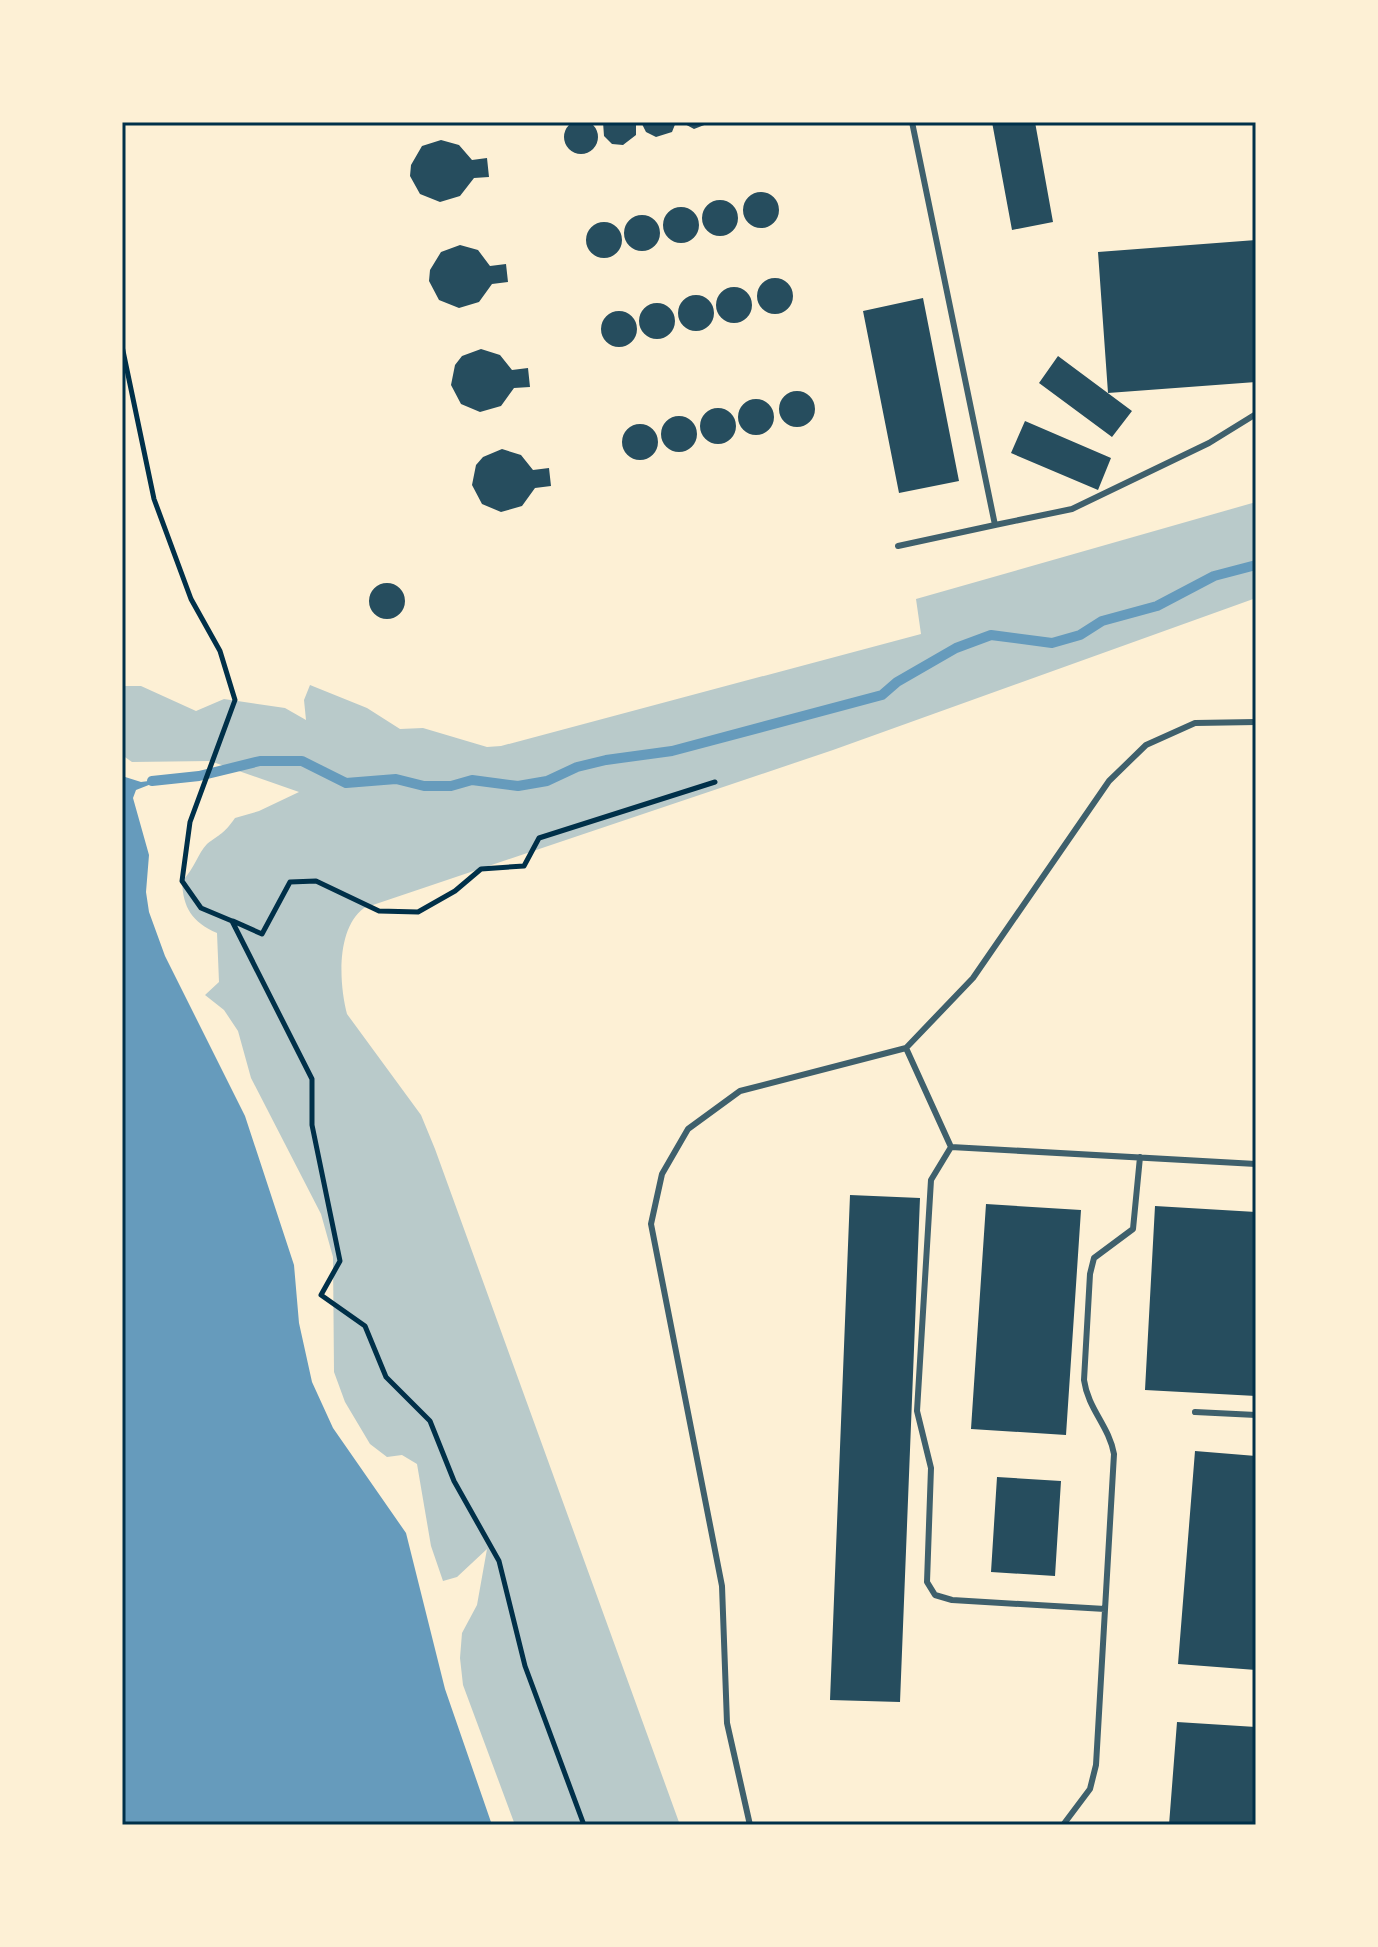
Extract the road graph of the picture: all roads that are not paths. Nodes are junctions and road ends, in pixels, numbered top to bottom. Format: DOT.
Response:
graph roads {
  1 [pos="912,122"];
  2 [pos="1256,414"];
  3 [pos="995,525"];
  4 [pos="898,546"];
  5 [pos="1256,722"];
  6 [pos="906,1048"];
  7 [pos="951,1147"];
  8 [pos="1140,1157"];
  9 [pos="1256,1164"];
  10 [pos="1195,1412"];
  11 [pos="1256,1415"];
  12 [pos="1105,1609"];
  13 [pos="750,1825"];
  14 [pos="1063,1825"];
  1 -- 3 [label="lane"];
  2 -- 3 [label="lane"];
  3 -- 4 [label="lane"];
  5 -- 6 [label="lane"];
  6 -- 7 [label="lane"];
  6 -- 13 [label="lane"];
  7 -- 8 [label="lane"];
  7 -- 12 [label="lane"];
  8 -- 9 [label="lane"];
  8 -- 12 [label="lane"];
  10 -- 11 [label="lane"];
  12 -- 14 [label="lane"];
}
